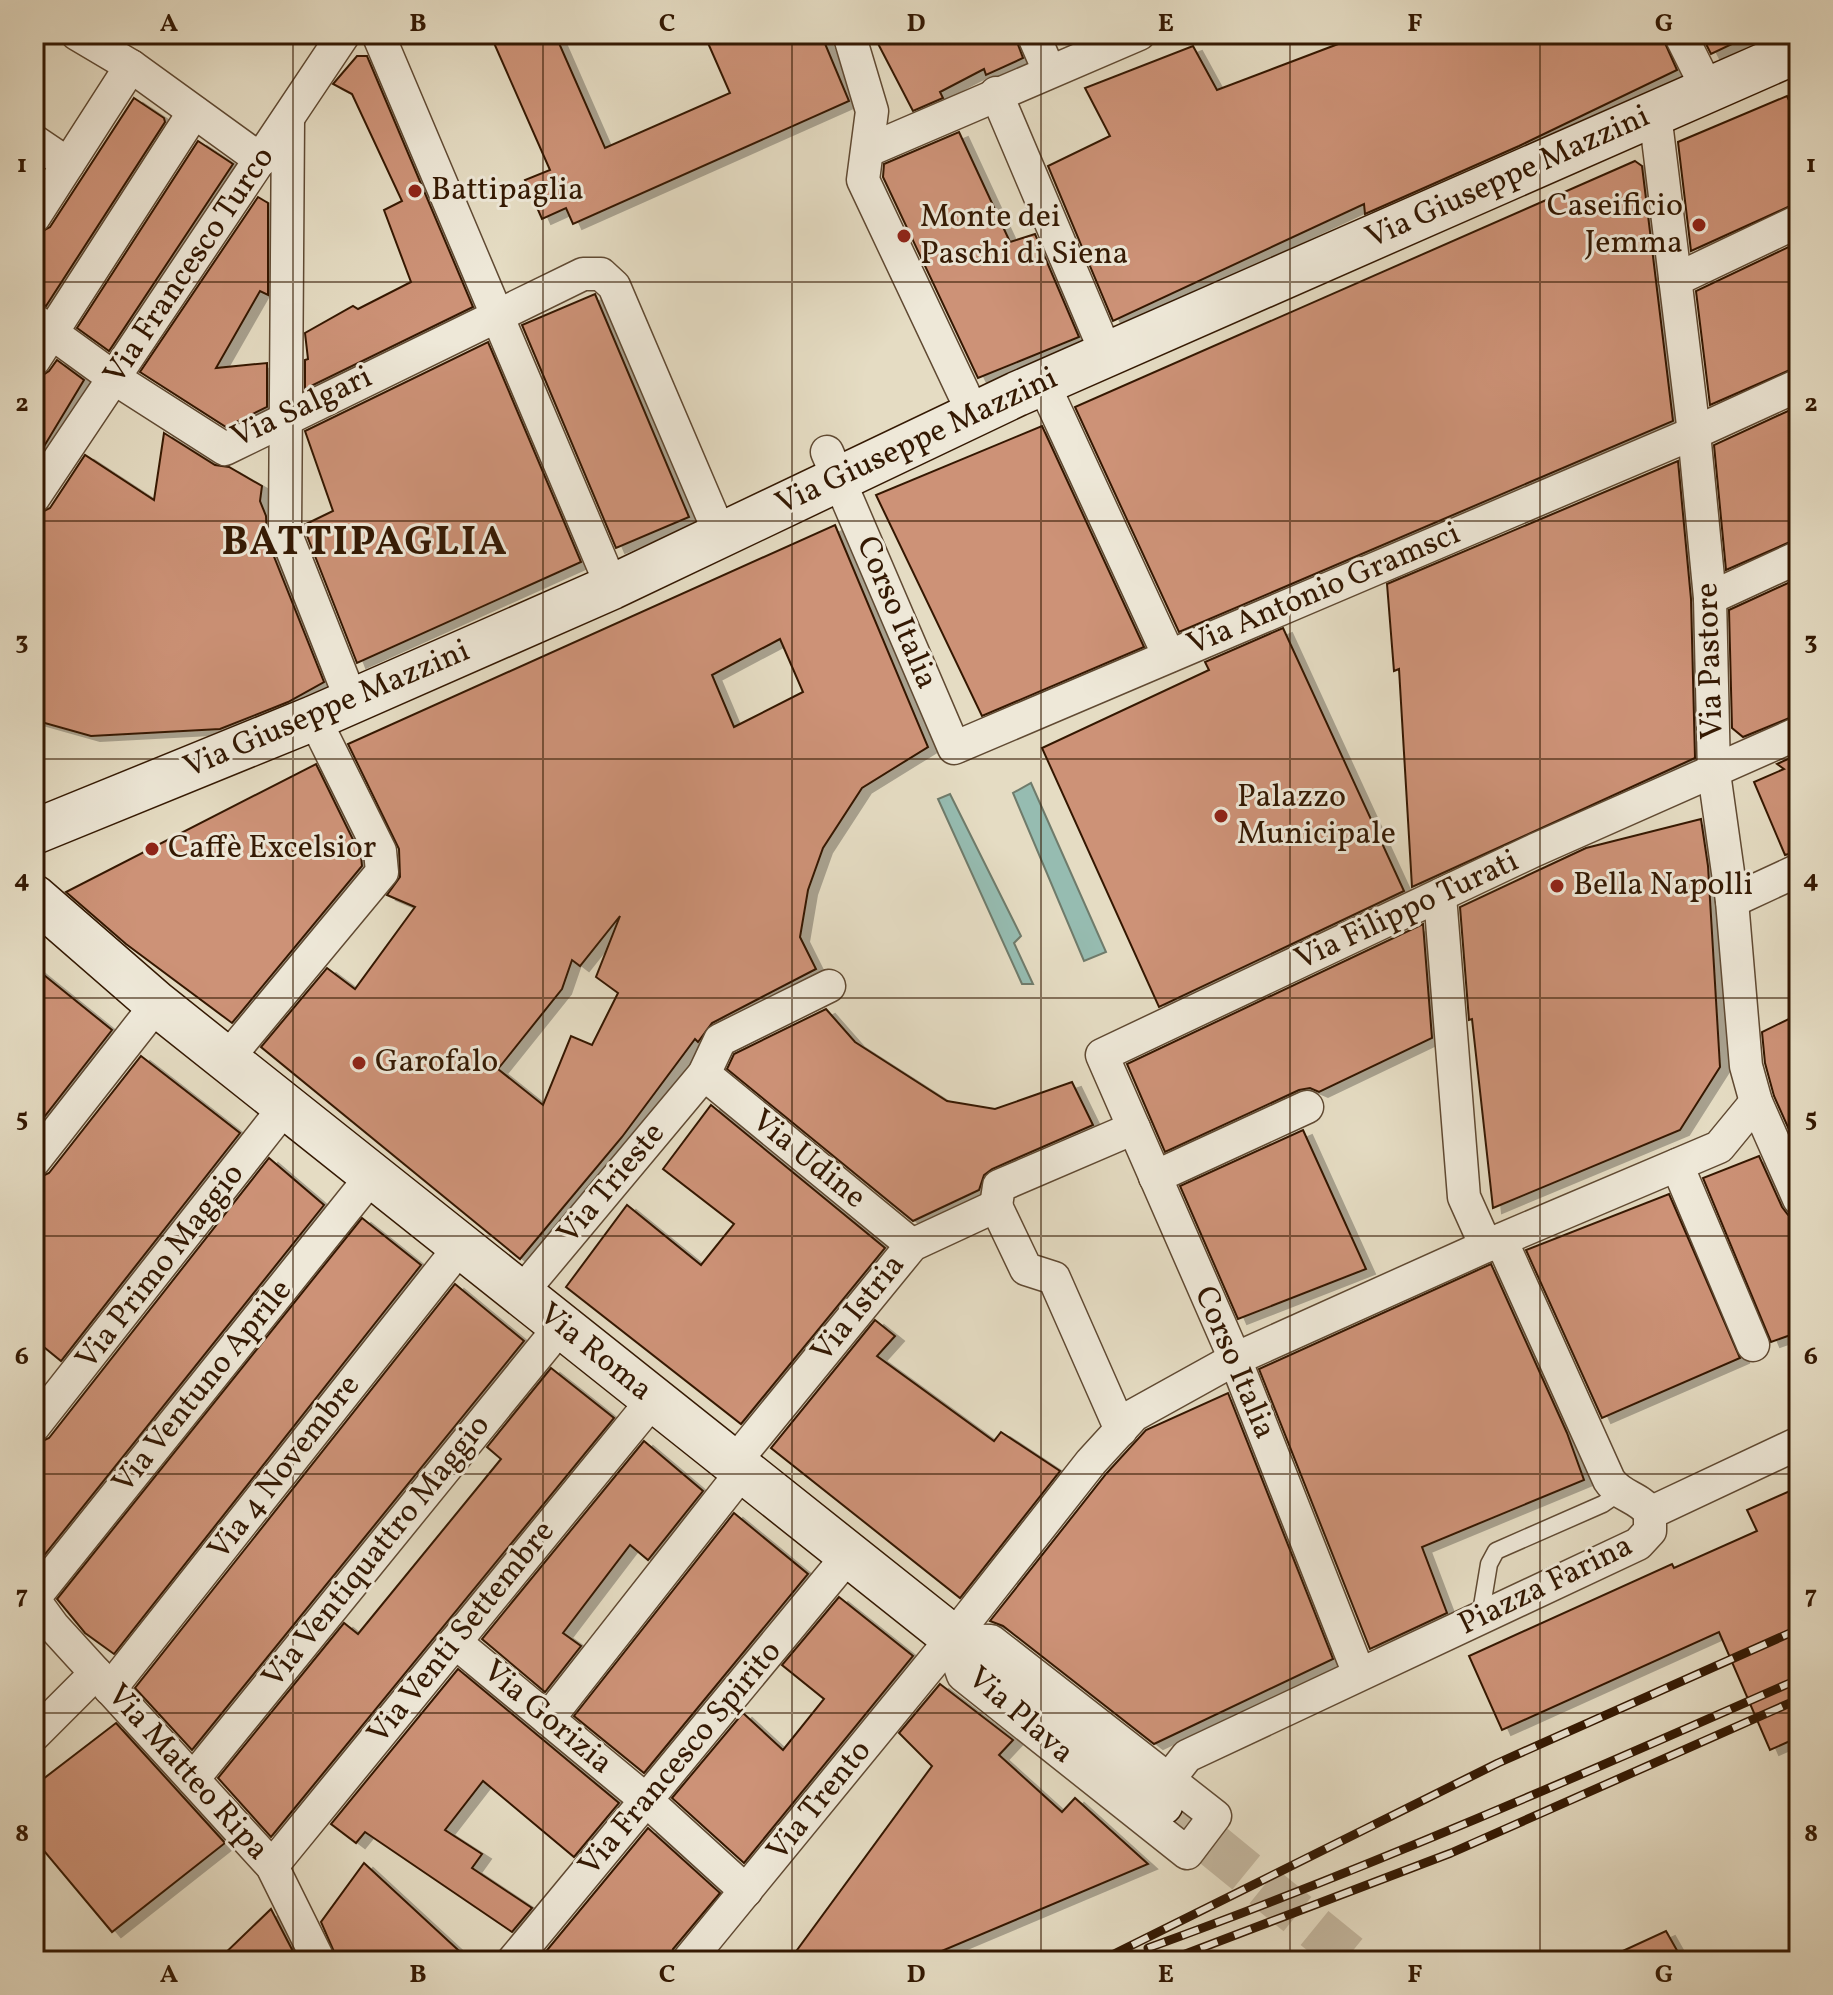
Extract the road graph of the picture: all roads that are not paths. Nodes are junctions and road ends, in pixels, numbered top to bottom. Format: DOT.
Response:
graph roads {
  1 [pos="77,34"];
  2 [pos="344,34"];
  3 [pos="378,34"];
  4 [pos="849,34"];
  5 [pos="1033,34"];
  6 [pos="1139,34"];
  7 [pos="1680,34"];
  8 [pos="1799,50"];
  9 [pos="131,66"];
  10 [pos="1049,71"];
  11 [pos="1708,90"];
  12 [pos="996,93"];
  13 [pos="194,112"];
  14 [pos="1655,114"];
  15 [pos="288,120"];
  16 [pos="34,141"];
  17 [pos="869,150"];
  18 [pos="261,160"];
  19 [pos="68,164"];
  20 [pos="34,217"];
  21 [pos="1799,221"];
  22 [pos="1675,280"];
  23 [pos="497,315"];
  24 [pos="43,326"];
  25 [pos="1107,355"];
  26 [pos="34,360"];
  27 [pos="114,378"];
  28 [pos="1043,383"];
  29 [pos="1799,385"];
  30 [pos="974,415"];
  31 [pos="286,418"];
  32 [pos="1694,433"];
  33 [pos="833,465"];
  34 [pos="34,496"];
  35 [pos="720,534"];
  36 [pos="1799,557"];
  37 [pos="612,587"];
  38 [pos="1710,598"];
  39 [pos="1169,656"];
  40 [pos="333,710"];
  41 [pos="1799,733"];
  42 [pos="954,748"];
  43 [pos="1714,773"];
  44 [pos="34,832"];
  45 [pos="1799,870"];
  46 [pos="1440,896"];
  47 [pos="34,897"];
  48 [pos="1732,901"];
  49 [pos="829,986"];
  50 [pos="157,1004"];
  51 [pos="1102,1055"];
  52 [pos="226,1060"];
  53 [pos="704,1074"];
  54 [pos="1756,1102"];
  55 [pos="285,1107"];
  56 [pos="1307,1107"];
  57 [pos="1134,1128"];
  58 [pos="34,1161"];
  59 [pos="1677,1165"];
  60 [pos="372,1176"];
  61 [pos="1155,1177"];
  62 [pos="1799,1199"];
  63 [pos="996,1206"];
  64 [pos="1494,1243"];
  65 [pos="912,1245"];
  66 [pos="460,1247"];
  67 [pos="521,1293"];
  68 [pos="561,1326"];
  69 [pos="1753,1345"];
  70 [pos="1235,1359"];
  71 [pos="653,1400"];
  72 [pos="34,1426"];
  73 [pos="1121,1430"];
  74 [pos="1799,1443"];
  75 [pos="737,1468"];
  76 [pos="1619,1493"];
  77 [pos="1650,1513"];
  78 [pos="848,1556"];
  79 [pos="34,1599"];
  80 [pos="1480,1618"];
  81 [pos="951,1640"];
  82 [pos="455,1642"];
  83 [pos="1359,1674"];
  84 [pos="103,1681"];
  85 [pos="548,1719"];
  86 [pos="34,1735"];
  87 [pos="193,1779"];
  88 [pos="1165,1791"];
  89 [pos="646,1800"];
  90 [pos="272,1866"];
  91 [pos="746,1891"];
  92 [pos="319,1961"];
  93 [pos="513,1961"];
  94 [pos="688,1961"];
  1 -- 9 [label="street"];
  2 -- 15 [label="street, Via Francesco Turco"];
  3 -- 23 [label="street"];
  4 -- 17 [label="street"];
  5 -- 10 [label="street"];
  6 -- 10 [label="street"];
  7 -- 11 [label="street"];
  8 -- 11 [label="main road, Via Giuseppe Mazzini"];
  9 -- 13 [label="street"];
  9 -- 19 [label="street"];
  10 -- 12 [label="street"];
  11 -- 14 [label="main road, Via Giuseppe Mazzini"];
  12 -- 17 [label="street"];
  12 -- 25 [label="street"];
  13 -- 18 [label="street"];
  13 -- 24 [label="street"];
  14 -- 22 [label="street, Via Pastore"];
  14 -- 25 [label="main road, Via Giuseppe Mazzini"];
  15 -- 18 [label="street, Via Francesco Turco"];
  15 -- 31 [label="street"];
  16 -- 19 [label="street"];
  17 -- 30 [label="street"];
  18 -- 27 [label="street, Via Francesco Turco"];
  19 -- 20 [label="street"];
  21 -- 22 [label="street"];
  22 -- 32 [label="street, Via Pastore"];
  23 -- 31 [label="street, Via Salgari"];
  23 -- 35 [label="street, Via Salgari"];
  23 -- 37 [label="street"];
  24 -- 26 [label="street"];
  24 -- 27 [label="street"];
  25 -- 28 [label="main road, Via Giuseppe Mazzini"];
  27 -- 31 [label="street, Via Salgari"];
  27 -- 34 [label="street, Via Francesco Turco"];
  28 -- 30 [label="main road, Via Giuseppe Mazzini"];
  28 -- 39 [label="street"];
  29 -- 32 [label="street, Via Antonio Gramsci"];
  30 -- 33 [label="main road, Via Giuseppe Mazzini"];
  31 -- 40 [label="street"];
  32 -- 38 [label="street, Via Pastore"];
  32 -- 39 [label="street, Via Antonio Gramsci"];
  33 -- 35 [label="main road, Via Giuseppe Mazzini"];
  33 -- 42 [label="street, Corso Italia"];
  35 -- 37 [label="main road, Via Giuseppe Mazzini"];
  36 -- 38 [label="street"];
  37 -- 40 [label="main road, Via Giuseppe Mazzini"];
  38 -- 43 [label="street, Via Pastore"];
  39 -- 42 [label="street, Via Antonio Gramsci"];
  40 -- 44 [label="main road, Via Giuseppe Mazzini"];
  40 -- 52 [label="street"];
  41 -- 43 [label="street, Via Filippo Turati"];
  43 -- 46 [label="street, Via Filippo Turati"];
  43 -- 48 [label="street, Via Pastore"];
  45 -- 48 [label="street"];
  46 -- 51 [label="street, Via Filippo Turati"];
  46 -- 64 [label="street"];
  47 -- 50 [label="main road, Via Roma"];
  48 -- 54 [label="street, Via Pastore"];
  49 -- 53 [label="street, Via Trieste"];
  50 -- 52 [label="main road, Via Roma"];
  50 -- 58 [label="street"];
  51 -- 57 [label="street, Corso Italia"];
  52 -- 55 [label="main road, Via Roma"];
  53 -- 65 [label="street, Via Udine"];
  53 -- 67 [label="street, Via Trieste"];
  54 -- 59 [label="street"];
  54 -- 62 [label="street, Via Pastore"];
  55 -- 60 [label="main road, Via Roma"];
  55 -- 72 [label="street, Via Primo Maggio"];
  56 -- 61 [label="street"];
  57 -- 61 [label="street, Corso Italia"];
  57 -- 63 [label="street"];
  59 -- 64 [label="street"];
  59 -- 69 [label="street"];
  60 -- 66 [label="main road, Via Roma"];
  60 -- 79 [label="street, Via Ventuno Aprile"];
  61 -- 70 [label="street, Corso Italia"];
  63 -- 65 [label="street, Via Istria"];
  63 -- 73 [label="street"];
  64 -- 70 [label="street"];
  64 -- 76 [label="street"];
  65 -- 75 [label="street, Via Istria"];
  66 -- 67 [label="main road, Via Roma"];
  66 -- 84 [label="street, Via 4 Novembre"];
  67 -- 68 [label="main road, Via Roma"];
  68 -- 71 [label="main road, Via Roma"];
  68 -- 87 [label="street, Via Ventiquattro Maggio"];
  70 -- 73 [label="street"];
  70 -- 83 [label="street, Corso Italia"];
  71 -- 75 [label="main road, Via Roma"];
  71 -- 82 [label="street, Via Venti Settembre"];
  73 -- 81 [label="street"];
  74 -- 77 [label="street, Piazza Farina"];
  75 -- 78 [label="main road, Via Roma"];
  75 -- 85 [label="street, Via Istria"];
  76 -- 77 [label="street"];
  76 -- 80 [label="lane"];
  77 -- 80 [label="street, Piazza Farina"];
  78 -- 81 [label="main road, Via Roma"];
  78 -- 89 [label="street, Via Francesco Spirito"];
  79 -- 84 [label="street, Via Matteo Ripa"];
  80 -- 83 [label="street, Piazza Farina"];
  81 -- 88 [label="main road, Via Roma"];
  81 -- 91 [label="street, Via Trento"];
  82 -- 85 [label="street, Via Gorizia"];
  82 -- 90 [label="street, Via Venti Settembre"];
  83 -- 88 [label="street"];
  84 -- 86 [label="street, Via 4 Novembre"];
  84 -- 87 [label="street, Via Matteo Ripa"];
  85 -- 89 [label="street, Via Gorizia"];
  87 -- 90 [label="street, Via Matteo Ripa"];
  89 -- 91 [label="street, Via Gorizia"];
  89 -- 93 [label="street, Via Francesco Spirito"];
  90 -- 92 [label="street, Via Matteo Ripa"];
  91 -- 94 [label="street, Via Trento"];
}
